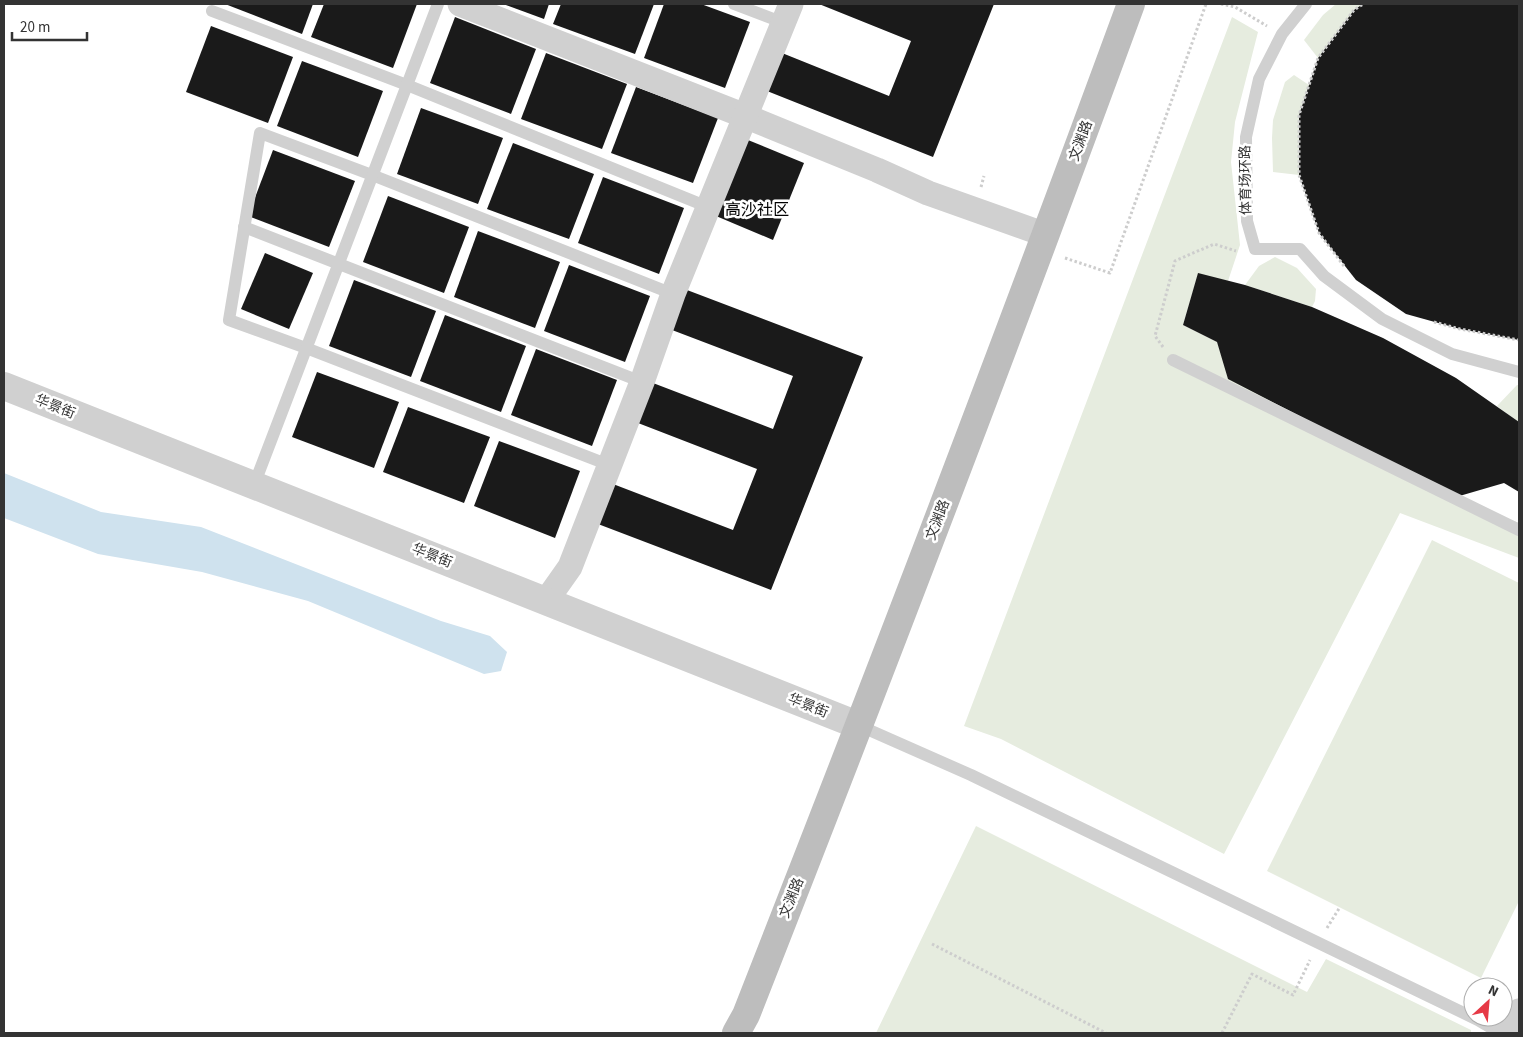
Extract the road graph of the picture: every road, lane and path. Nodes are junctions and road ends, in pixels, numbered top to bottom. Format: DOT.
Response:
graph roads {
  1 [pos="438,4"];
  2 [pos="460,4"];
  3 [pos="734,4"];
  4 [pos="1131,4"];
  5 [pos="1206,4"];
  6 [pos="1221,4"];
  7 [pos="1306,4"];
  8 [pos="1364,4"];
  9 [pos="212,11"];
  10 [pos="787,13"];
  11 [pos="1282,34"];
  12 [pos="406,85"];
  13 [pos="745,116"];
  14 [pos="372,175"];
  15 [pos="708,207"];
  16 [pos="244,227"];
  17 [pos="1046,235"];
  18 [pos="1255,249"];
  19 [pos="338,265"];
  20 [pos="1345,267"];
  21 [pos="1110,273"];
  22 [pos="673,294"];
  23 [pos="1433,322"];
  24 [pos="1519,340"];
  25 [pos="306,348"];
  26 [pos="1173,360"];
  27 [pos="1519,372"];
  28 [pos="642,382"];
  29 [pos="4,386"];
  30 [pos="609,465"];
  31 [pos="254,486"];
  32 [pos="1519,530"];
  33 [pos="546,601"];
  34 [pos="860,726"];
  35 [pos="1340,907"];
  36 [pos="932,944"];
  37 [pos="1319,944"];
  38 [pos="1519,1011"];
  39 [pos="736,1033"];
  40 [pos="1106,1033"];
  41 [pos="1222,1033"];
  42 [pos="1500,1033"];
  43 [pos="1505,1033"];
  1 -- 12 [label="lane"];
  2 -- 13 [label="street"];
  3 -- 10 [label="lane"];
  4 -- 17 [label="main road, 文渊路"];
  5 -- 21 [label="path"];
  6 -- 11 [label="path"];
  7 -- 11 [label="lane, 体育场环路"];
  8 -- 20 [label="path"];
  9 -- 12 [label="lane"];
  10 -- 13 [label="street"];
  11 -- 18 [label="lane, 体育场环路"];
  12 -- 14 [label="lane"];
  12 -- 15 [label="lane"];
  13 -- 15 [label="street"];
  13 -- 17 [label="street"];
  14 -- 16 [label="lane"];
  14 -- 19 [label="lane"];
  14 -- 22 [label="lane"];
  15 -- 22 [label="street"];
  16 -- 19 [label="lane"];
  16 -- 25 [label="lane"];
  17 -- 34 [label="main road, 文渊路"];
  18 -- 26 [label="path"];
  18 -- 27 [label="lane"];
  19 -- 25 [label="lane"];
  19 -- 28 [label="lane"];
  22 -- 28 [label="street"];
  23 -- 24 [label="path"];
  25 -- 30 [label="lane"];
  25 -- 31 [label="lane"];
  26 -- 32 [label="lane"];
  28 -- 30 [label="street"];
  29 -- 31 [label="street, 华景街"];
  30 -- 33 [label="street"];
  31 -- 33 [label="street, 华景街"];
  33 -- 34 [label="street, 华景街"];
  34 -- 37 [label="lane"];
  34 -- 39 [label="main road, 文渊路"];
  35 -- 37 [label="path"];
  36 -- 40 [label="path"];
  37 -- 41 [label="path"];
  37 -- 42 [label="lane"];
  38 -- 43 [label="street"];
}
